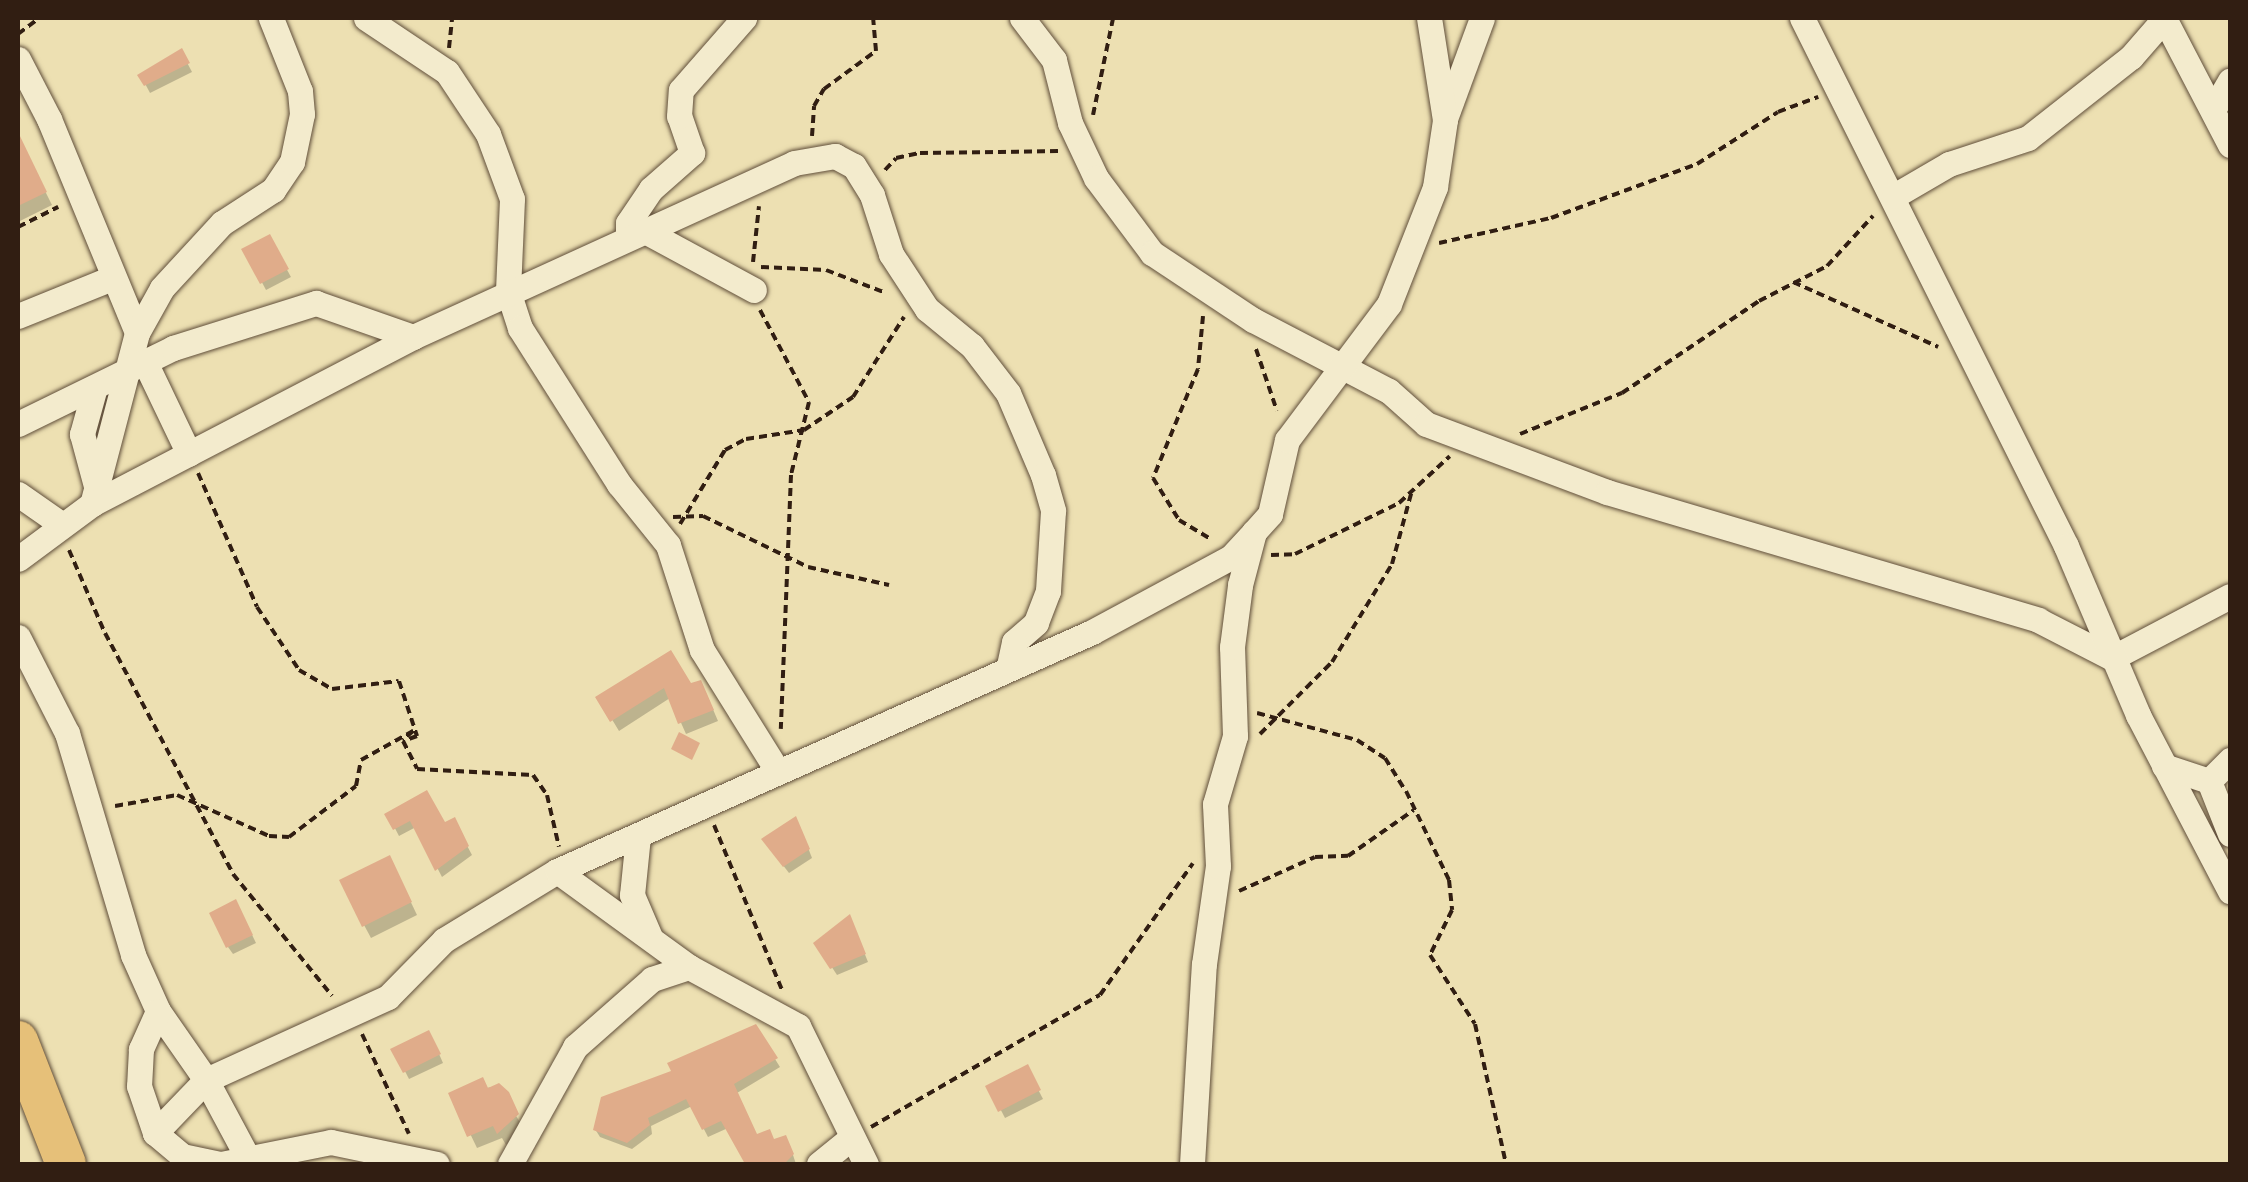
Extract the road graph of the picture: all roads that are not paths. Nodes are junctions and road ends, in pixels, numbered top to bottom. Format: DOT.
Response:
graph roads {
  1 [pos="271,18"];
  2 [pos="290,18"];
  3 [pos="366,18"];
  4 [pos="744,18"];
  5 [pos="1022,18"];
  6 [pos="1428,18"];
  7 [pos="1482,18"];
  8 [pos="1802,18"];
  9 [pos="2165,18"];
  10 [pos="18,58"];
  11 [pos="2230,81"];
  12 [pos="300,91"];
  13 [pos="2213,110"];
  14 [pos="1445,120"];
  15 [pos="2230,145"];
  16 [pos="1894,196"];
  17 [pos="636,233"];
  18 [pos="112,278"];
  19 [pos="754,279"];
  20 [pos="508,291"];
  21 [pos="18,316"];
  22 [pos="137,332"];
  23 [pos="413,337"];
  24 [pos="138,363"];
  25 [pos="1342,368"];
  26 [pos="95,387"];
  27 [pos="18,424"];
  28 [pos="188,454"];
  29 [pos="18,494"];
  30 [pos="94,495"];
  31 [pos="61,524"];
  32 [pos="1246,546"];
  33 [pos="18,559"];
  34 [pos="2230,596"];
  35 [pos="18,638"];
  36 [pos="2112,658"];
  37 [pos="1009,666"];
  38 [pos="2230,760"];
  39 [pos="2164,766"];
  40 [pos="776,770"];
  41 [pos="2209,782"];
  42 [pos="2230,834"];
  43 [pos="638,836"];
  44 [pos="557,872"];
  45 [pos="2230,891"];
  46 [pos="652,941"];
  47 [pos="689,967"];
  48 [pos="652,979"];
  49 [pos="158,1011"];
  50 [pos="18,1041"];
  51 [pos="206,1080"];
  52 [pos="154,1133"];
  53 [pos="851,1138"];
  54 [pos="248,1161"];
  55 [pos="429,1163"];
  56 [pos="66,1164"];
  57 [pos="510,1164"];
  58 [pos="819,1164"];
  59 [pos="866,1164"];
  60 [pos="1192,1164"];
  1 -- 12 [label="street"];
  2 -- 12 [label="street"];
  3 -- 20 [label="street"];
  4 -- 17 [label="street"];
  5 -- 25 [label="street"];
  6 -- 14 [label="street"];
  7 -- 14 [label="street"];
  8 -- 16 [label="street"];
  9 -- 13 [label="street"];
  9 -- 16 [label="street"];
  10 -- 18 [label="street"];
  11 -- 13 [label="street"];
  12 -- 22 [label="street"];
  13 -- 15 [label="street"];
  14 -- 25 [label="street"];
  16 -- 36 [label="street"];
  17 -- 19 [label="street"];
  17 -- 20 [label="street"];
  17 -- 37 [label="street"];
  18 -- 21 [label="street"];
  18 -- 22 [label="street"];
  20 -- 23 [label="street"];
  20 -- 40 [label="street"];
  22 -- 24 [label="street"];
  23 -- 24 [label="street"];
  23 -- 28 [label="street"];
  24 -- 26 [label="street"];
  24 -- 28 [label="street"];
  24 -- 30 [label="street"];
  25 -- 32 [label="street"];
  25 -- 36 [label="street"];
  26 -- 27 [label="street"];
  26 -- 30 [label="street"];
  28 -- 30 [label="street"];
  29 -- 31 [label="street"];
  30 -- 31 [label="street"];
  31 -- 33 [label="street"];
  32 -- 37 [label="street"];
  32 -- 60 [label="street"];
  34 -- 36 [label="street"];
  35 -- 49 [label="street"];
  36 -- 39 [label="street"];
  37 -- 40 [label="street"];
  38 -- 41 [label="street"];
  39 -- 41 [label="street"];
  39 -- 45 [label="street"];
  40 -- 43 [label="street"];
  41 -- 42 [label="street"];
  43 -- 44 [label="street"];
  43 -- 46 [label="street"];
  44 -- 46 [label="street"];
  44 -- 51 [label="street"];
  46 -- 47 [label="street"];
  46 -- 48 [label="street"];
  47 -- 48 [label="street"];
  47 -- 53 [label="street"];
  48 -- 57 [label="street"];
  49 -- 51 [label="street"];
  49 -- 52 [label="street"];
  50 -- 56 [label="highway"];
  51 -- 52 [label="street"];
  51 -- 54 [label="street"];
  52 -- 54 [label="street"];
  53 -- 58 [label="street"];
  53 -- 59 [label="street"];
  54 -- 55 [label="street"];
}
